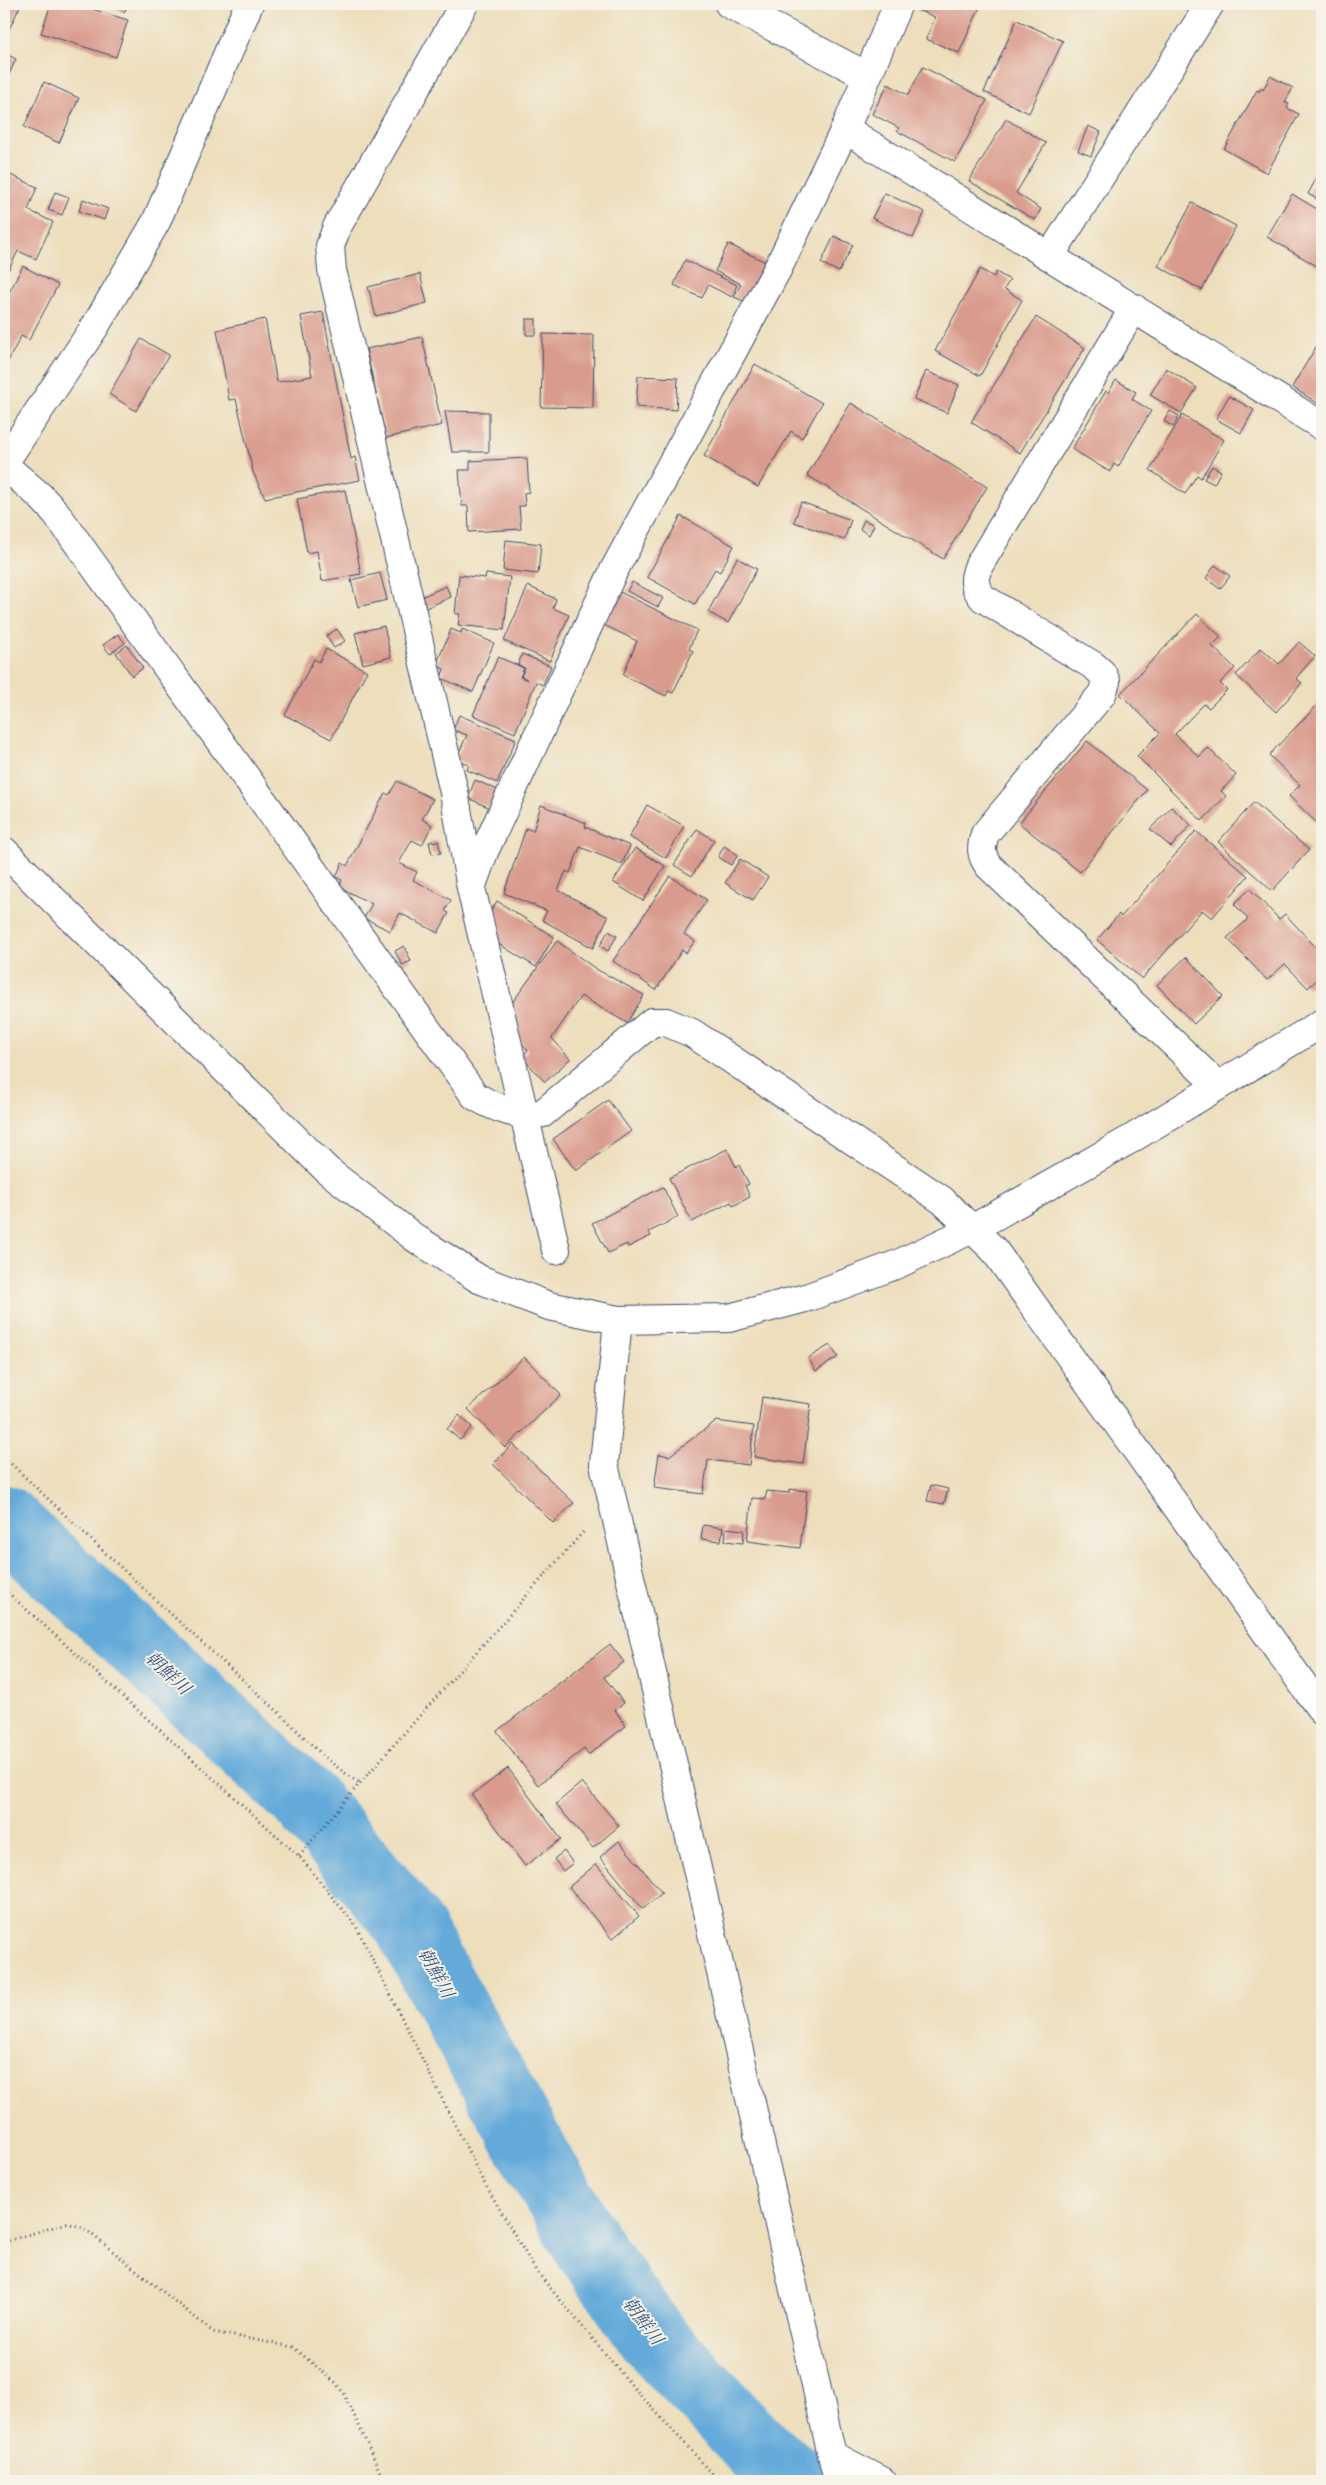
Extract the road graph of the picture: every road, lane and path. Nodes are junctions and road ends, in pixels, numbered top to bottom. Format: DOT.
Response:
graph roads {
  1 [pos="249,4"];
  2 [pos="464,4"];
  3 [pos="729,4"];
  4 [pos="898,4"];
  5 [pos="1210,4"];
  6 [pos="867,76"];
  7 [pos="844,129"];
  8 [pos="1050,256"];
  9 [pos="1134,308"];
  10 [pos="1322,426"];
  11 [pos="4,464"];
  12 [pos="4,851"];
  13 [pos="471,888"];
  14 [pos="1322,1023"];
  15 [pos="1218,1086"];
  16 [pos="524,1114"];
  17 [pos="972,1228"];
  18 [pos="556,1250"];
  19 [pos="618,1320"];
  20 [pos="4,1457"];
  21 [pos="613,1498"];
  22 [pos="4,1589"];
  23 [pos="1322,1711"];
  24 [pos="360,1783"];
  25 [pos="299,1856"];
  26 [pos="4,2242"];
  27 [pos="835,2467"];
  28 [pos="384,2481"];
  29 [pos="718,2481"];
  30 [pos="882,2481"];
  1 -- 11 [label="street"];
  2 -- 13 [label="street"];
  3 -- 6 [label="street"];
  4 -- 6 [label="street"];
  5 -- 8 [label="street"];
  6 -- 7 [label="street"];
  7 -- 8 [label="street"];
  7 -- 13 [label="street"];
  8 -- 9 [label="street"];
  9 -- 10 [label="street"];
  9 -- 15 [label="street"];
  11 -- 16 [label="street"];
  12 -- 19 [label="street"];
  13 -- 16 [label="street"];
  14 -- 15 [label="street"];
  15 -- 17 [label="street"];
  16 -- 17 [label="street"];
  16 -- 18 [label="street"];
  17 -- 19 [label="street"];
  17 -- 23 [label="street"];
  19 -- 21 [label="street"];
  20 -- 24 [label="path"];
  21 -- 24 [label="path"];
  21 -- 27 [label="street"];
  22 -- 25 [label="path"];
  24 -- 25 [label="path"];
  25 -- 29 [label="path"];
  26 -- 28 [label="path"];
  27 -- 30 [label="street"];
}
